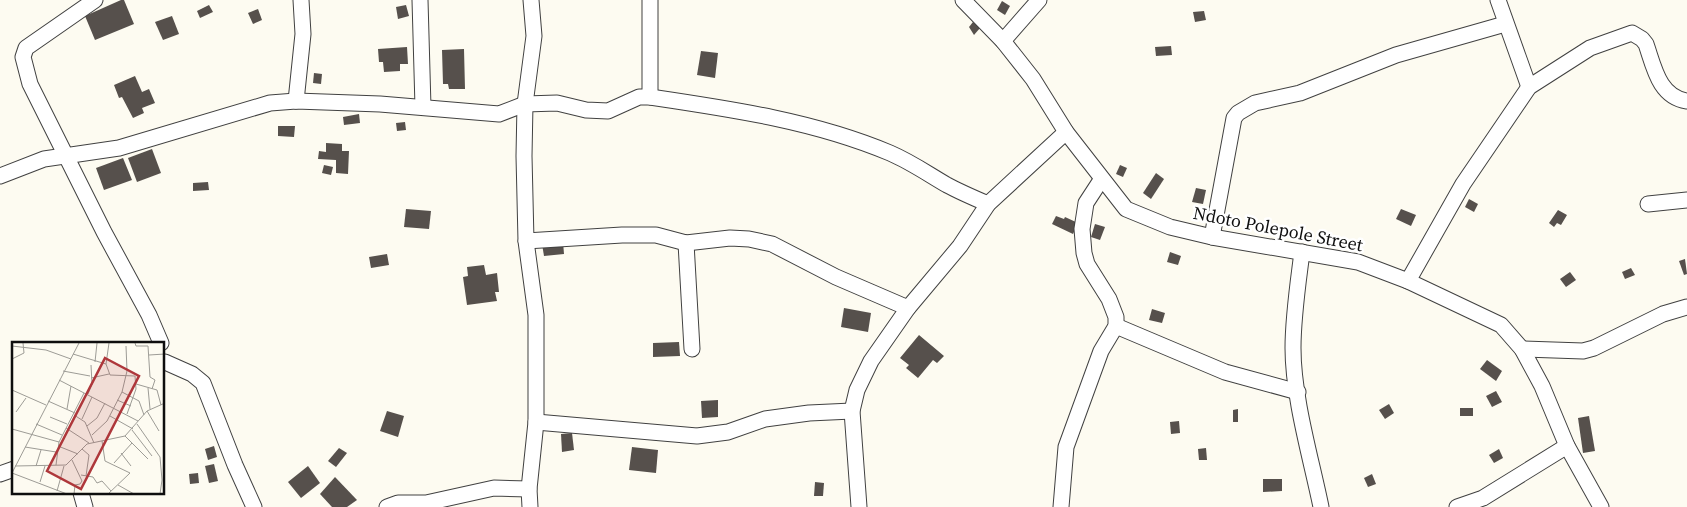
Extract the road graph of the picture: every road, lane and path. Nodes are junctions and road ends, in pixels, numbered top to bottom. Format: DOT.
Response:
graph roads {
  1 [pos="95,0"];
  2 [pos="301,0"];
  3 [pos="420,0"];
  4 [pos="531,0"];
  5 [pos="650,0"];
  6 [pos="963,0"];
  7 [pos="1039,0"];
  8 [pos="1498,0"];
  9 [pos="1505,24"];
  10 [pos="1002,41"];
  11 [pos="1529,87"];
  12 [pos="650,97"];
  13 [pos="296,100"];
  14 [pos="1687,101"];
  15 [pos="525,104"];
  16 [pos="423,107"];
  17 [pos="1066,132"];
  18 [pos="66,154"];
  19 [pos="0,176"];
  20 [pos="1101,180"];
  21 [pos="1687,200"];
  22 [pos="988,204"];
  23 [pos="1648,204"];
  24 [pos="1212,237"];
  25 [pos="526,241"];
  26 [pos="686,243"];
  27 [pos="1302,252"];
  28 [pos="1408,281"];
  29 [pos="1687,307"];
  30 [pos="908,308"];
  31 [pos="1116,326"];
  32 [pos="161,342"];
  33 [pos="692,349"];
  34 [pos="1522,349"];
  35 [pos="165,359"];
  36 [pos="1298,392"];
  37 [pos="852,411"];
  38 [pos="536,422"];
  39 [pos="1567,446"];
  40 [pos="12,470"];
  41 [pos="0,474"];
  42 [pos="529,489"];
  43 [pos="81,494"];
  44 [pos="426,505"];
  45 [pos="85,507"];
  46 [pos="254,507"];
  47 [pos="387,507"];
  48 [pos="530,507"];
  49 [pos="859,507"];
  50 [pos="1061,507"];
  51 [pos="1321,507"];
  52 [pos="1457,507"];
  53 [pos="1601,507"];
  1 -- 18 [label="street"];
  2 -- 13 [label="street"];
  3 -- 16 [label="street"];
  4 -- 15 [label="street"];
  5 -- 12 [label="street"];
  6 -- 10 [label="street, Ndoto Polepole Street"];
  7 -- 10 [label="street"];
  8 -- 9 [label="street"];
  9 -- 11 [label="street"];
  9 -- 24 [label="street"];
  10 -- 17 [label="street, Ndoto Polepole Street"];
  11 -- 14 [label="street"];
  11 -- 28 [label="street"];
  12 -- 15 [label="street"];
  12 -- 22 [label="street"];
  13 -- 16 [label="street"];
  13 -- 18 [label="street"];
  15 -- 16 [label="street"];
  15 -- 25 [label="street"];
  17 -- 20 [label="street, Ndoto Polepole Street"];
  17 -- 22 [label="street"];
  18 -- 19 [label="street"];
  18 -- 32 [label="street"];
  20 -- 24 [label="street, Ndoto Polepole Street"];
  20 -- 31 [label="street"];
  21 -- 23 [label="street"];
  22 -- 30 [label="street"];
  24 -- 27 [label="street, Ndoto Polepole Street"];
  25 -- 26 [label="street"];
  25 -- 38 [label="street"];
  26 -- 30 [label="street"];
  26 -- 33 [label="street"];
  27 -- 28 [label="street, Ndoto Polepole Street"];
  27 -- 36 [label="street"];
  28 -- 34 [label="street, Ndoto Polepole Street"];
  29 -- 34 [label="street"];
  30 -- 37 [label="street"];
  31 -- 36 [label="street"];
  31 -- 50 [label="street"];
  34 -- 39 [label="street, Ndoto Polepole Street"];
  35 -- 46 [label="street"];
  36 -- 51 [label="street"];
  37 -- 38 [label="street"];
  37 -- 49 [label="street"];
  38 -- 42 [label="street"];
  39 -- 52 [label="street"];
  39 -- 53 [label="street, Ndoto Polepole Street"];
  40 -- 41 [label="street"];
  42 -- 44 [label="street"];
  42 -- 48 [label="street"];
  43 -- 45 [label="street"];
  44 -- 47 [label="street"];
}
